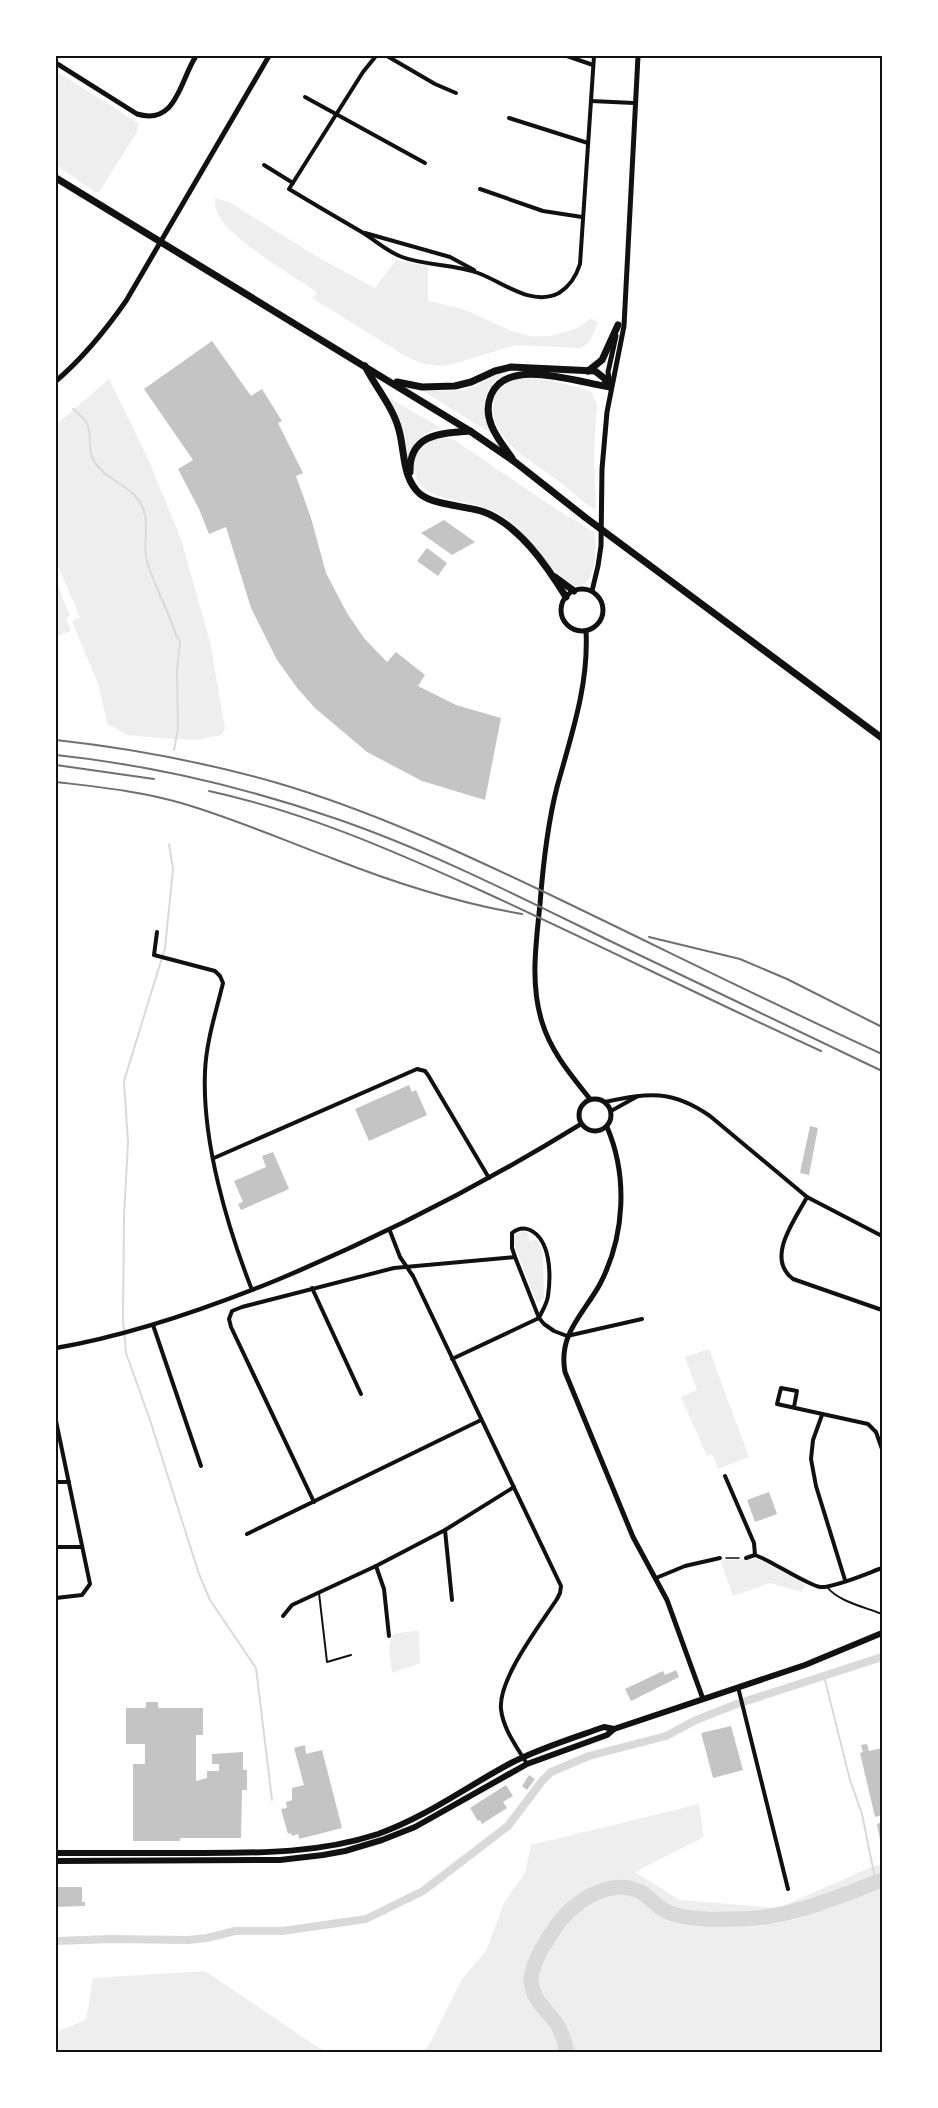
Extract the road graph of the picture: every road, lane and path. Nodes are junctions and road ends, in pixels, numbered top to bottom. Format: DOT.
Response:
graph roads {
  1 [pos="196,56"];
  2 [pos="269,56"];
  3 [pos="376,56"];
  4 [pos="387,56"];
  5 [pos="567,56"];
  6 [pos="594,56"];
  7 [pos="638,56"];
  8 [pos="56,63"];
  9 [pos="593,65"];
  10 [pos="456,93"];
  11 [pos="305,97"];
  12 [pos="591,101"];
  13 [pos="634,103"];
  14 [pos="337,115"];
  15 [pos="509,118"];
  16 [pos="588,143"];
  17 [pos="425,163"];
  18 [pos="264,165"];
  19 [pos="56,178"];
  20 [pos="293,183"];
  21 [pos="480,189"];
  22 [pos="582,217"];
  23 [pos="361,231"];
  24 [pos="477,272"];
  25 [pos="625,302"];
  26 [pos="618,325"];
  27 [pos="365,366"];
  28 [pos="588,371"];
  29 [pos="56,381"];
  30 [pos="391,381"];
  31 [pos="610,387"];
  32 [pos="470,431"];
  33 [pos="515,462"];
  34 [pos="411,482"];
  35 [pos="555,578"];
  36 [pos="574,591"];
  37 [pos="592,591"];
  38 [pos="566,597"];
  39 [pos="586,631"];
  40 [pos="882,738"];
  41 [pos="157,932"];
  42 [pos="638,1096"];
  43 [pos="590,1099"];
  44 [pos="605,1102"];
  45 [pos="611,1110"];
  46 [pos="581,1124"];
  47 [pos="607,1127"];
  48 [pos="214,1158"];
  49 [pos="490,1178"];
  50 [pos="807,1197"];
  51 [pos="390,1231"];
  52 [pos="882,1236"];
  53 [pos="515,1257"];
  54 [pos="407,1267"];
  55 [pos="312,1288"];
  56 [pos="252,1290"];
  57 [pos="882,1310"];
  58 [pos="538,1318"];
  59 [pos="642,1319"];
  60 [pos="153,1325"];
  61 [pos="567,1336"];
  62 [pos="56,1348"];
  63 [pos="452,1359"];
  64 [pos="361,1394"];
  65 [pos="794,1407"];
  66 [pos="822,1414"];
  67 [pos="481,1420"];
  68 [pos="56,1421"];
  69 [pos="882,1449"];
  70 [pos="201,1466"];
  71 [pos="725,1476"];
  72 [pos="56,1482"];
  73 [pos="69,1482"];
  74 [pos="514,1487"];
  75 [pos="314,1502"];
  76 [pos="444,1530"];
  77 [pos="247,1533"];
  78 [pos="56,1547"];
  79 [pos="82,1547"];
  80 [pos="755,1556"];
  81 [pos="720,1558"];
  82 [pos="746,1558"];
  83 [pos="376,1566"];
  84 [pos="882,1568"];
  85 [pos="656,1578"];
  86 [pos="844,1580"];
  87 [pos="826,1586"];
  88 [pos="319,1593"];
  89 [pos="56,1598"];
  90 [pos="452,1600"];
  91 [pos="882,1614"];
  92 [pos="283,1616"];
  93 [pos="882,1633"];
  94 [pos="389,1636"];
  95 [pos="351,1655"];
  96 [pos="738,1687"];
  97 [pos="703,1699"];
  98 [pos="614,1729"];
  99 [pos="523,1757"];
  100 [pos="527,1764"];
  101 [pos="56,1853"];
  102 [pos="56,1861"];
  103 [pos="789,1889"];
  1 -- 8 [label="main road"];
  2 -- 29 [label="main road"];
  3 -- 14 [label="street"];
  4 -- 10 [label="street"];
  5 -- 9 [label="street"];
  6 -- 9 [label="street"];
  7 -- 13 [label="main road"];
  9 -- 12 [label="street"];
  11 -- 14 [label="street"];
  12 -- 13 [label="street"];
  12 -- 16 [label="street"];
  13 -- 25 [label="main road"];
  14 -- 17 [label="street"];
  14 -- 20 [label="street"];
  15 -- 16 [label="street"];
  16 -- 22 [label="street"];
  18 -- 20 [label="street"];
  19 -- 27 [label="highway"];
  20 -- 23 [label="street"];
  21 -- 22 [label="street"];
  22 -- 24 [label="street"];
  23 -- 24 [label="street"];
  23 -- 24 [label="street"];
  25 -- 26 [label="main road"];
  25 -- 31 [label="main road"];
  26 -- 28 [label="highway"];
  26 -- 31 [label="main road"];
  27 -- 30 [label="highway"];
  27 -- 34 [label="highway"];
  28 -- 30 [label="highway"];
  28 -- 31 [label="highway"];
  30 -- 32 [label="highway"];
  31 -- 33 [label="highway"];
  31 -- 37 [label="main road"];
  32 -- 33 [label="highway"];
  32 -- 34 [label="highway"];
  33 -- 40 [label="highway"];
  34 -- 35 [label="highway"];
  35 -- 36 [label="highway"];
  35 -- 38 [label="highway"];
  36 -- 37 [label="main road"];
  36 -- 38 [label="main road"];
  37 -- 39 [label="main road"];
  38 -- 39 [label="main road"];
  39 -- 43 [label="main road"];
  41 -- 48 [label="street"];
  42 -- 44 [label="street"];
  42 -- 45 [label="street"];
  42 -- 50 [label="street"];
  43 -- 44 [label="main road"];
  43 -- 46 [label="main road"];
  44 -- 45 [label="main road"];
  45 -- 47 [label="main road"];
  46 -- 47 [label="main road"];
  46 -- 49 [label="street"];
  47 -- 61 [label="main road"];
  48 -- 49 [label="street"];
  48 -- 56 [label="street"];
  49 -- 51 [label="street"];
  50 -- 52 [label="street"];
  50 -- 57 [label="street"];
  51 -- 54 [label="street"];
  51 -- 56 [label="street"];
  53 -- 54 [label="street"];
  53 -- 58 [label="street"];
  53 -- 58 [label="street"];
  54 -- 55 [label="street"];
  54 -- 63 [label="street"];
  55 -- 64 [label="street"];
  55 -- 75 [label="street"];
  56 -- 60 [label="street"];
  58 -- 61 [label="street"];
  58 -- 63 [label="street"];
  59 -- 61 [label="street"];
  60 -- 62 [label="street"];
  60 -- 70 [label="street"];
  61 -- 85 [label="main road"];
  63 -- 67 [label="street"];
  65 -- 65 [label="street"];
  65 -- 66 [label="street"];
  66 -- 69 [label="street"];
  66 -- 86 [label="street"];
  67 -- 74 [label="street"];
  67 -- 75 [label="street"];
  68 -- 73 [label="street"];
  71 -- 80 [label="street"];
  72 -- 73 [label="street"];
  73 -- 79 [label="street"];
  74 -- 76 [label="street"];
  74 -- 99 [label="street"];
  75 -- 77 [label="street"];
  76 -- 83 [label="street"];
  76 -- 90 [label="street"];
  78 -- 79 [label="street"];
  79 -- 89 [label="street"];
  80 -- 82 [label="street"];
  80 -- 87 [label="street"];
  81 -- 82 [label="path"];
  81 -- 85 [label="street"];
  83 -- 88 [label="street"];
  83 -- 94 [label="street"];
  84 -- 86 [label="street"];
  85 -- 97 [label="main road"];
  86 -- 87 [label="street"];
  87 -- 91 [label="lane"];
  88 -- 92 [label="street"];
  88 -- 95 [label="lane"];
  93 -- 96 [label="main road"];
  96 -- 97 [label="main road"];
  96 -- 103 [label="street"];
  97 -- 98 [label="main road"];
  98 -- 99 [label="main road"];
  98 -- 100 [label="main road"];
  99 -- 100 [label="street"];
  99 -- 101 [label="main road"];
  100 -- 102 [label="main road"];
}
